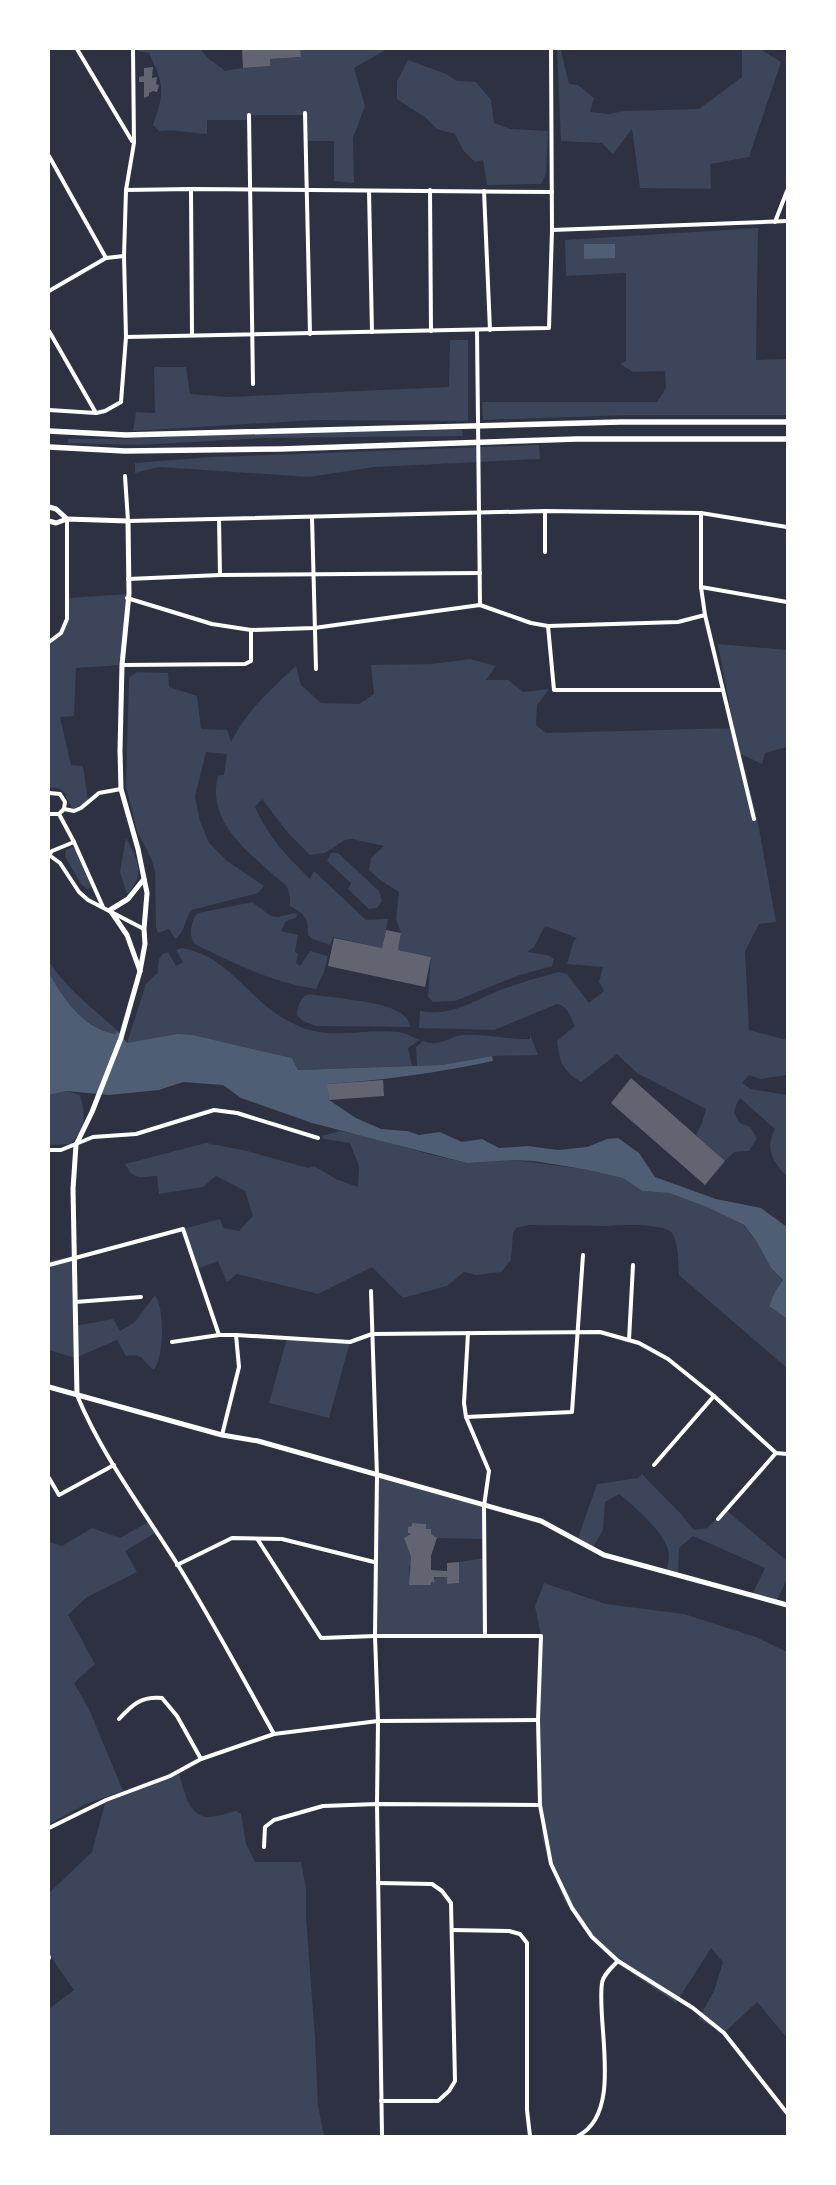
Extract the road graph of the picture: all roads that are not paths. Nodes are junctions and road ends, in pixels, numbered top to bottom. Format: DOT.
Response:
graph roads {
  1 [pos="78,49"];
  2 [pos="133,49"];
  3 [pos="551,49"];
  4 [pos="305,113"];
  5 [pos="249,115"];
  6 [pos="134,143"];
  7 [pos="49,156"];
  8 [pos="191,189"];
  9 [pos="250,189"];
  10 [pos="126,190"];
  11 [pos="308,190"];
  12 [pos="369,190"];
  13 [pos="430,190"];
  14 [pos="484,191"];
  15 [pos="787,191"];
  16 [pos="552,192"];
  17 [pos="775,222"];
  18 [pos="787,222"];
  19 [pos="552,230"];
  20 [pos="124,256"];
  21 [pos="106,258"];
  22 [pos="49,291"];
  23 [pos="432,330"];
  24 [pos="477,330"];
  25 [pos="490,330"];
  26 [pos="49,331"];
  27 [pos="372,332"];
  28 [pos="192,334"];
  29 [pos="252,334"];
  30 [pos="310,334"];
  31 [pos="126,337"];
  32 [pos="252,384"];
  33 [pos="49,410"];
  34 [pos="96,413"];
  35 [pos="787,422"];
  36 [pos="49,431"];
  37 [pos="787,439"];
  38 [pos="49,447"];
  39 [pos="124,476"];
  40 [pos="49,506"];
  41 [pos="545,511"];
  42 [pos="479,512"];
  43 [pos="701,513"];
  44 [pos="312,517"];
  45 [pos="67,519"];
  46 [pos="219,519"];
  47 [pos="49,521"];
  48 [pos="128,521"];
  49 [pos="787,526"];
  50 [pos="545,552"];
  51 [pos="480,573"];
  52 [pos="220,575"];
  53 [pos="314,576"];
  54 [pos="128,579"];
  55 [pos="701,587"];
  56 [pos="128,598"];
  57 [pos="787,602"];
  58 [pos="480,605"];
  59 [pos="705,615"];
  60 [pos="548,626"];
  61 [pos="314,628"];
  62 [pos="251,630"];
  63 [pos="49,642"];
  64 [pos="122,665"];
  65 [pos="316,669"];
  66 [pos="723,690"];
  67 [pos="122,789"];
  68 [pos="49,793"];
  69 [pos="64,809"];
  70 [pos="49,814"];
  71 [pos="59,814"];
  72 [pos="754,819"];
  73 [pos="74,842"];
  74 [pos="49,855"];
  75 [pos="144,879"];
  76 [pos="103,907"];
  77 [pos="110,910"];
  78 [pos="144,929"];
  79 [pos="140,971"];
  80 [pos="318,1138"];
  81 [pos="76,1145"];
  82 [pos="49,1150"];
  83 [pos="583,1255"];
  84 [pos="74,1259"];
  85 [pos="49,1265"];
  86 [pos="633,1265"];
  87 [pos="371,1291"];
  88 [pos="141,1297"];
  89 [pos="75,1302"];
  90 [pos="578,1332"];
  91 [pos="468,1333"];
  92 [pos="372,1334"];
  93 [pos="219,1335"];
  94 [pos="236,1335"];
  95 [pos="629,1340"];
  96 [pos="172,1342"];
  97 [pos="49,1386"];
  98 [pos="77,1395"];
  99 [pos="714,1396"];
  100 [pos="466,1417"];
  101 [pos="222,1435"];
  102 [pos="776,1453"];
  103 [pos="787,1454"];
  104 [pos="114,1465"];
  105 [pos="654,1465"];
  106 [pos="377,1476"];
  107 [pos="49,1478"];
  108 [pos="484,1506"];
  109 [pos="718,1519"];
  110 [pos="258,1540"];
  111 [pos="374,1562"];
  112 [pos="177,1565"];
  113 [pos="787,1605"];
  114 [pos="485,1635"];
  115 [pos="375,1636"];
  116 [pos="119,1719"];
  117 [pos="538,1720"];
  118 [pos="378,1721"];
  119 [pos="274,1734"];
  120 [pos="201,1759"];
  121 [pos="377,1804"];
  122 [pos="540,1805"];
  123 [pos="49,1828"];
  124 [pos="264,1848"];
  125 [pos="378,1883"];
  126 [pos="452,1930"];
  127 [pos="618,1962"];
  128 [pos="381,2101"];
  129 [pos="787,2113"];
  130 [pos="382,2136"];
  131 [pos="530,2136"];
  132 [pos="578,2136"];
  1 -- 6 [label="street"];
  2 -- 6 [label="street"];
  3 -- 16 [label="street"];
  4 -- 11 [label="street"];
  5 -- 9 [label="street"];
  6 -- 10 [label="street"];
  7 -- 21 [label="street"];
  8 -- 9 [label="street"];
  8 -- 10 [label="street"];
  8 -- 28 [label="street"];
  9 -- 11 [label="street"];
  9 -- 29 [label="street"];
  10 -- 20 [label="street"];
  11 -- 12 [label="street"];
  11 -- 30 [label="street"];
  12 -- 13 [label="street"];
  12 -- 27 [label="street"];
  13 -- 14 [label="street"];
  13 -- 23 [label="street"];
  14 -- 16 [label="street"];
  14 -- 25 [label="street"];
  15 -- 17 [label="street"];
  16 -- 19 [label="street"];
  17 -- 18 [label="street"];
  17 -- 19 [label="street"];
  19 -- 25 [label="street"];
  20 -- 21 [label="street"];
  20 -- 31 [label="street"];
  21 -- 22 [label="street"];
  23 -- 24 [label="street"];
  23 -- 27 [label="street"];
  24 -- 25 [label="street"];
  24 -- 42 [label="street"];
  26 -- 34 [label="street"];
  27 -- 30 [label="street"];
  28 -- 29 [label="street"];
  28 -- 31 [label="street"];
  29 -- 30 [label="street"];
  29 -- 32 [label="street"];
  31 -- 34 [label="street"];
  33 -- 34 [label="street"];
  35 -- 36 [label="main road"];
  37 -- 38 [label="main road"];
  39 -- 48 [label="street"];
  40 -- 45 [label="street"];
  41 -- 42 [label="street"];
  41 -- 43 [label="street"];
  41 -- 50 [label="street"];
  42 -- 44 [label="street"];
  42 -- 51 [label="street"];
  43 -- 49 [label="street"];
  43 -- 55 [label="street"];
  44 -- 46 [label="street"];
  44 -- 53 [label="street"];
  45 -- 47 [label="street"];
  45 -- 48 [label="street"];
  45 -- 63 [label="street"];
  46 -- 48 [label="street"];
  46 -- 52 [label="street"];
  48 -- 54 [label="street"];
  51 -- 53 [label="street"];
  51 -- 58 [label="street"];
  52 -- 53 [label="street"];
  52 -- 54 [label="street"];
  53 -- 61 [label="street"];
  54 -- 56 [label="street"];
  55 -- 57 [label="street"];
  55 -- 59 [label="street"];
  56 -- 62 [label="street"];
  56 -- 64 [label="street"];
  58 -- 60 [label="street"];
  58 -- 61 [label="street"];
  59 -- 60 [label="street"];
  59 -- 66 [label="street"];
  60 -- 66 [label="street"];
  61 -- 62 [label="street"];
  61 -- 65 [label="street"];
  62 -- 64 [label="street"];
  64 -- 67 [label="street"];
  66 -- 72 [label="street"];
  67 -- 69 [label="street"];
  67 -- 75 [label="street"];
  68 -- 69 [label="street"];
  69 -- 71 [label="street"];
  70 -- 71 [label="street"];
  71 -- 73 [label="street"];
  73 -- 74 [label="street"];
  73 -- 76 [label="street"];
  74 -- 76 [label="street"];
  75 -- 77 [label="street"];
  75 -- 78 [label="street"];
  76 -- 77 [label="street"];
  77 -- 78 [label="street"];
  77 -- 79 [label="street"];
  78 -- 79 [label="street"];
  79 -- 81 [label="street"];
  80 -- 81 [label="street"];
  81 -- 82 [label="street"];
  81 -- 84 [label="street"];
  83 -- 90 [label="street"];
  84 -- 85 [label="street"];
  84 -- 89 [label="street"];
  84 -- 93 [label="street"];
  86 -- 95 [label="street"];
  87 -- 92 [label="street"];
  88 -- 89 [label="street"];
  89 -- 98 [label="street"];
  90 -- 91 [label="street"];
  90 -- 95 [label="street"];
  90 -- 100 [label="street"];
  91 -- 92 [label="street"];
  91 -- 100 [label="street"];
  92 -- 94 [label="street"];
  92 -- 106 [label="street"];
  93 -- 94 [label="street"];
  93 -- 96 [label="street"];
  94 -- 101 [label="street"];
  95 -- 99 [label="street"];
  97 -- 98 [label="street"];
  98 -- 101 [label="street"];
  98 -- 104 [label="street"];
  99 -- 102 [label="street"];
  99 -- 105 [label="street"];
  100 -- 108 [label="street"];
  101 -- 106 [label="street"];
  102 -- 103 [label="street"];
  102 -- 109 [label="street"];
  104 -- 107 [label="street"];
  104 -- 112 [label="street"];
  106 -- 108 [label="street"];
  106 -- 111 [label="street"];
  108 -- 113 [label="street"];
  108 -- 114 [label="street"];
  110 -- 111 [label="street"];
  110 -- 112 [label="street"];
  110 -- 115 [label="street"];
  111 -- 115 [label="street"];
  112 -- 119 [label="street"];
  114 -- 115 [label="street"];
  114 -- 117 [label="street"];
  115 -- 118 [label="street"];
  116 -- 120 [label="street"];
  117 -- 118 [label="street"];
  117 -- 122 [label="street"];
  118 -- 119 [label="street"];
  118 -- 121 [label="street"];
  119 -- 120 [label="street"];
  120 -- 123 [label="street"];
  121 -- 122 [label="street"];
  121 -- 124 [label="street"];
  121 -- 125 [label="street"];
  122 -- 127 [label="street"];
  125 -- 126 [label="street"];
  125 -- 128 [label="street"];
  126 -- 128 [label="street"];
  126 -- 131 [label="street"];
  127 -- 129 [label="street"];
  127 -- 132 [label="street"];
  128 -- 130 [label="street"];
}
